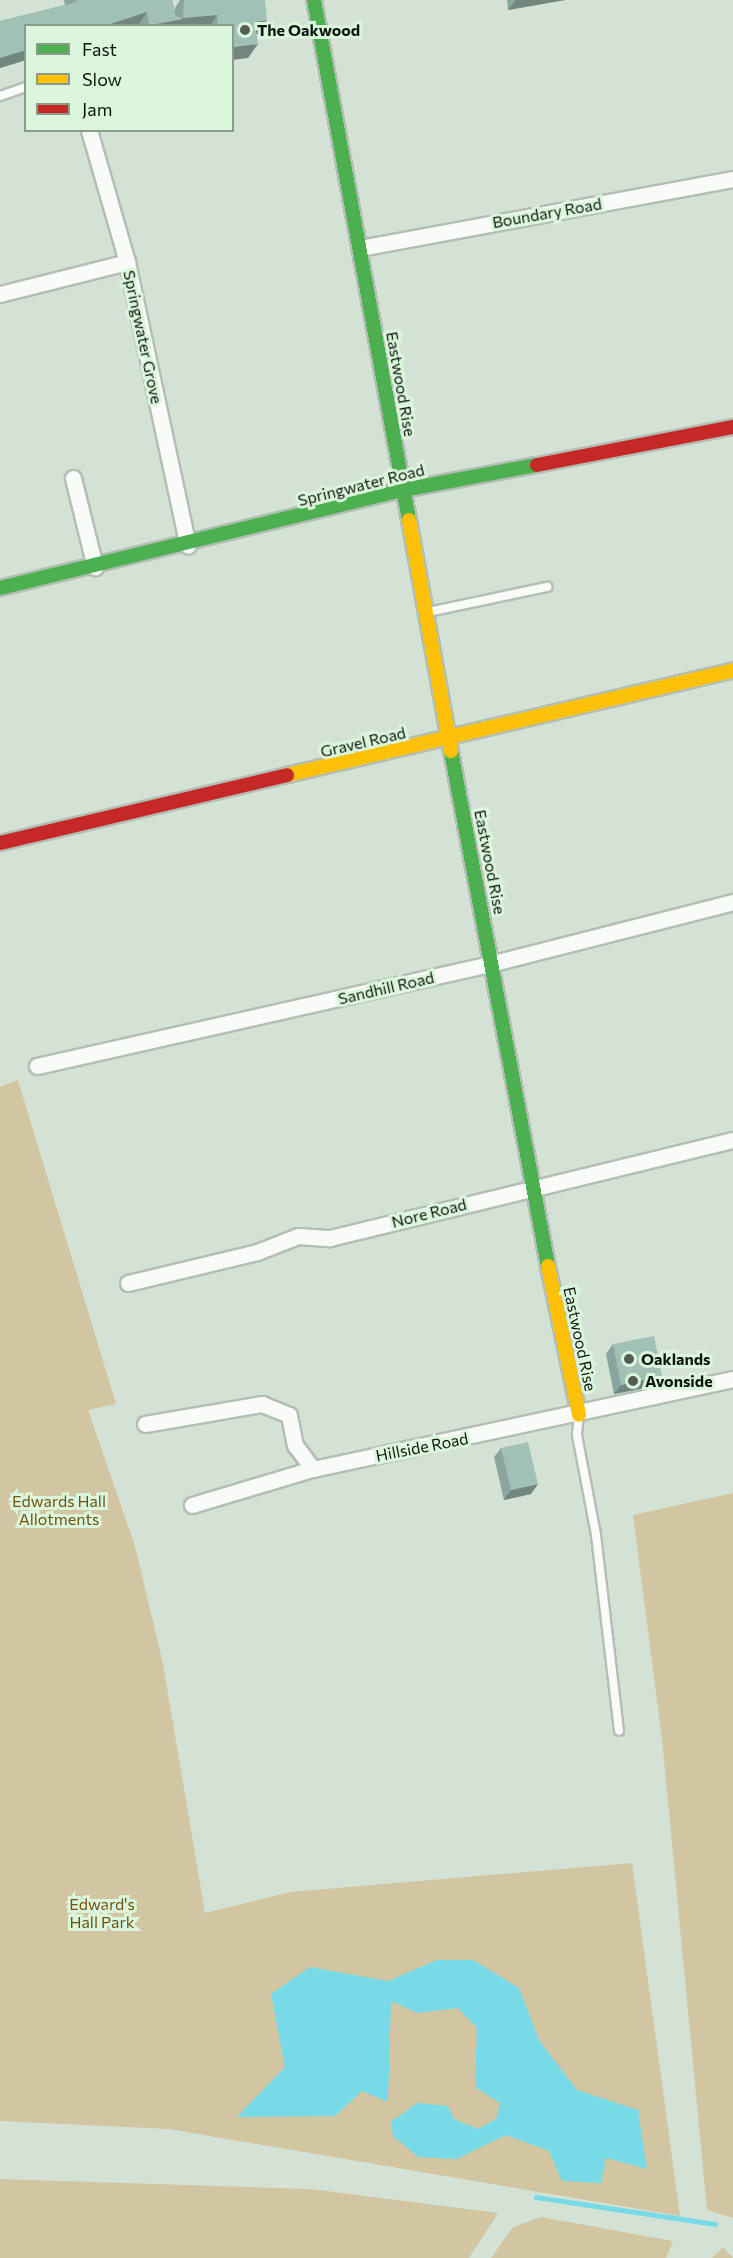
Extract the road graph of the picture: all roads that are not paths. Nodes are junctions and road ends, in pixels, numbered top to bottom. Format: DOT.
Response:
graph roads {
  1 [pos="314,0"];
  2 [pos="24,88"];
  3 [pos="0,96"];
  4 [pos="90,132"];
  5 [pos="733,179"];
  6 [pos="360,248"];
  7 [pos="126,262"];
  8 [pos="0,294"];
  9 [pos="733,427"];
  10 [pos="73,478"];
  11 [pos="403,490"];
  12 [pos="188,546"];
  13 [pos="94,567"];
  14 [pos="547,587"];
  15 [pos="0,588"];
  16 [pos="426,613"];
  17 [pos="733,670"];
  18 [pos="449,739"];
  19 [pos="0,843"];
  20 [pos="733,902"];
  21 [pos="494,963"];
  22 [pos="37,1066"];
  23 [pos="733,1140"];
  24 [pos="531,1187"];
  25 [pos="128,1283"];
  26 [pos="733,1379"];
  27 [pos="579,1415"];
  28 [pos="145,1424"];
  29 [pos="315,1468"];
  30 [pos="192,1505"];
  31 [pos="619,1731"];
  1 -- 6 [label="street, Eastwood Rise"];
  2 -- 3 [label="lane"];
  4 -- 7 [label="street, Springwater Grove"];
  5 -- 6 [label="street, Boundary Road"];
  6 -- 11 [label="street, Eastwood Rise"];
  7 -- 8 [label="street"];
  7 -- 12 [label="street, Springwater Grove"];
  9 -- 11 [label="street, Springwater Road"];
  10 -- 13 [label="street"];
  11 -- 12 [label="street, Springwater Road"];
  11 -- 16 [label="street, Eastwood Rise"];
  12 -- 13 [label="street, Springwater Road"];
  13 -- 15 [label="street, Springwater Road"];
  14 -- 16 [label="lane"];
  16 -- 18 [label="street, Eastwood Rise"];
  17 -- 18 [label="street, Gravel Road"];
  18 -- 19 [label="street, Gravel Road"];
  18 -- 21 [label="street, Eastwood Rise"];
  20 -- 21 [label="street, Sandhill Road"];
  21 -- 22 [label="street, Sandhill Road"];
  21 -- 24 [label="street, Eastwood Rise"];
  23 -- 24 [label="street, Nore Road"];
  24 -- 25 [label="street, Nore Road"];
  24 -- 27 [label="street, Eastwood Rise"];
  26 -- 27 [label="street, Hillside Road"];
  27 -- 29 [label="street, Hillside Road"];
  27 -- 31 [label="lane, Eastwood Rise"];
  28 -- 29 [label="street"];
  29 -- 30 [label="street, Hillside Road"];
}
